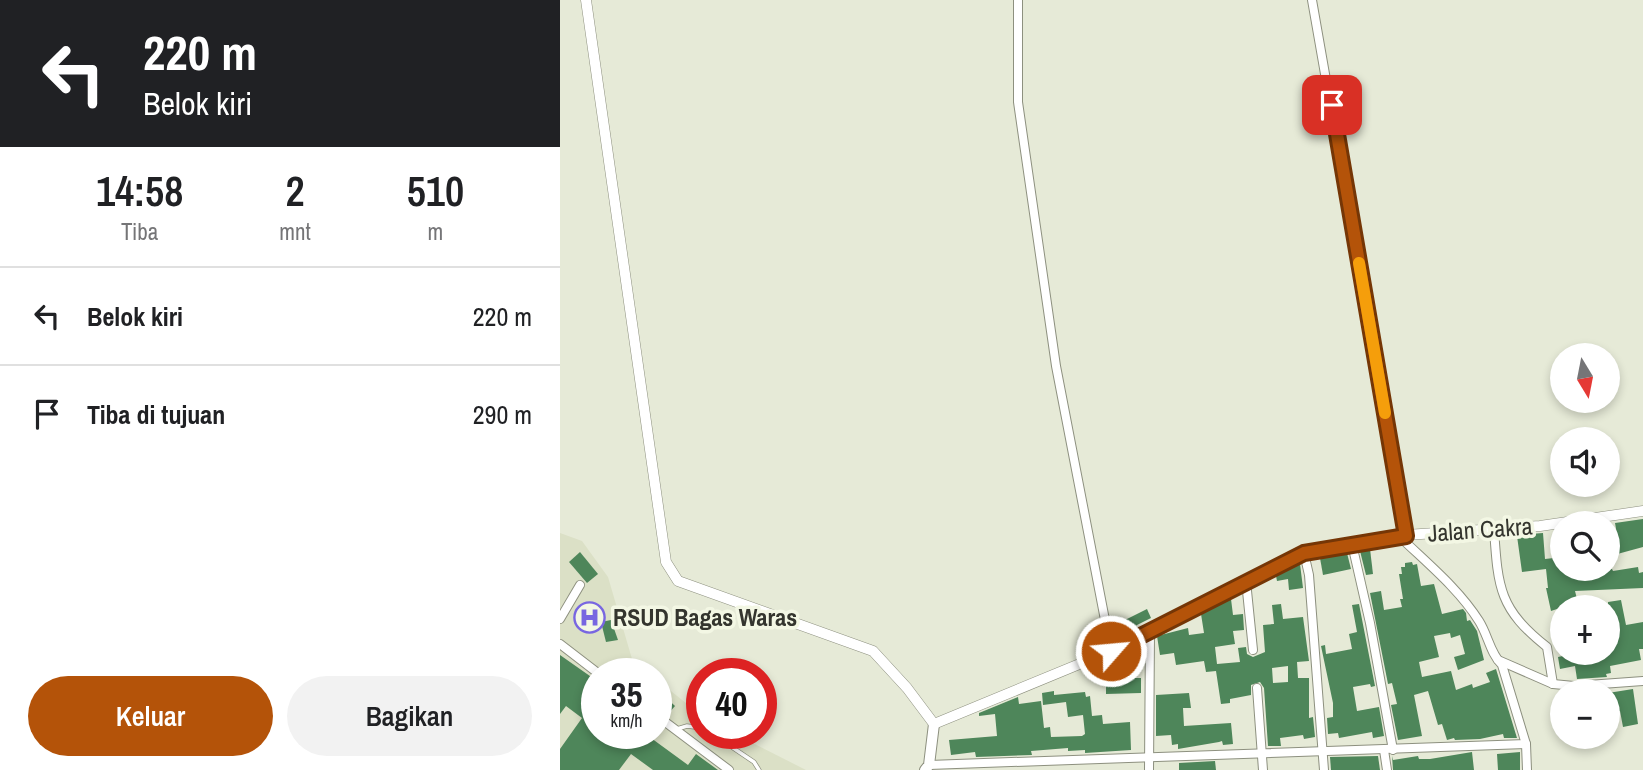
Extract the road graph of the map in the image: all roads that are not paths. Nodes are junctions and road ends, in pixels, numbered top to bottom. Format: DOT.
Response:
graph roads {
  1 [pos="586,0"];
  2 [pos="1018,0"];
  3 [pos="1312,0"];
  4 [pos="1643,511"];
  5 [pos="1620,516"];
  6 [pos="1550,525"];
  7 [pos="1494,529"];
  8 [pos="1403,536"];
  9 [pos="1352,544"];
  10 [pos="1304,553"];
  11 [pos="1246,582"];
  12 [pos="580,584"];
  13 [pos="560,619"];
  14 [pos="1150,631"];
  15 [pos="560,644"];
  16 [pos="1253,650"];
  17 [pos="1111,651"];
  18 [pos="1496,659"];
  19 [pos="581,660"];
  20 [pos="1552,679"];
  21 [pos="1643,681"];
  22 [pos="1550,683"];
  23 [pos="1620,683"];
  24 [pos="1257,688"];
  25 [pos="934,724"];
  26 [pos="672,726"];
  27 [pos="686,726"];
  28 [pos="677,729"];
  29 [pos="1526,744"];
  30 [pos="735,749"];
  31 [pos="1323,750"];
  32 [pos="1389,750"];
  33 [pos="1263,752"];
  34 [pos="1149,757"];
  35 [pos="1014,766"];
  36 [pos="927,767"];
  37 [pos="729,770"];
  38 [pos="759,770"];
  39 [pos="1149,770"];
  40 [pos="1263,770"];
  41 [pos="1324,770"];
  42 [pos="1387,770"];
  43 [pos="1527,770"];
  1 -- 25 [label="street"];
  2 -- 17 [label="street"];
  3 -- 8 [label="street"];
  4 -- 5 [label="street, Jalan Cakra"];
  6 -- 7 [label="street, Jalan Cakra"];
  7 -- 8 [label="street, Jalan Cakra"];
  7 -- 20 [label="street"];
  8 -- 9 [label="street, Jalan Cakra"];
  8 -- 18 [label="street"];
  9 -- 10 [label="street, Jalan Cakra"];
  9 -- 32 [label="street"];
  10 -- 11 [label="street, Jalan Cakra"];
  10 -- 31 [label="street"];
  11 -- 14 [label="street, Jalan Cakra"];
  11 -- 16 [label="street"];
  12 -- 13 [label="street"];
  14 -- 17 [label="street, Jalan Cakra"];
  14 -- 34 [label="street"];
  15 -- 19 [label="street"];
  17 -- 25 [label="street, Jalan Cakra"];
  18 -- 22 [label="street"];
  18 -- 29 [label="street"];
  21 -- 23 [label="street"];
  24 -- 33 [label="street"];
  25 -- 36 [label="main road"];
  26 -- 28 [label="street"];
  27 -- 28 [label="lane"];
  28 -- 37 [label="street"];
  29 -- 32 [label="street"];
  29 -- 43 [label="street"];
  30 -- 38 [label="lane"];
  31 -- 32 [label="street"];
  31 -- 33 [label="street"];
  31 -- 41 [label="street"];
  32 -- 42 [label="street"];
  33 -- 34 [label="street"];
  33 -- 40 [label="street"];
  34 -- 35 [label="street"];
  34 -- 39 [label="street"];
  35 -- 36 [label="street"];
}
